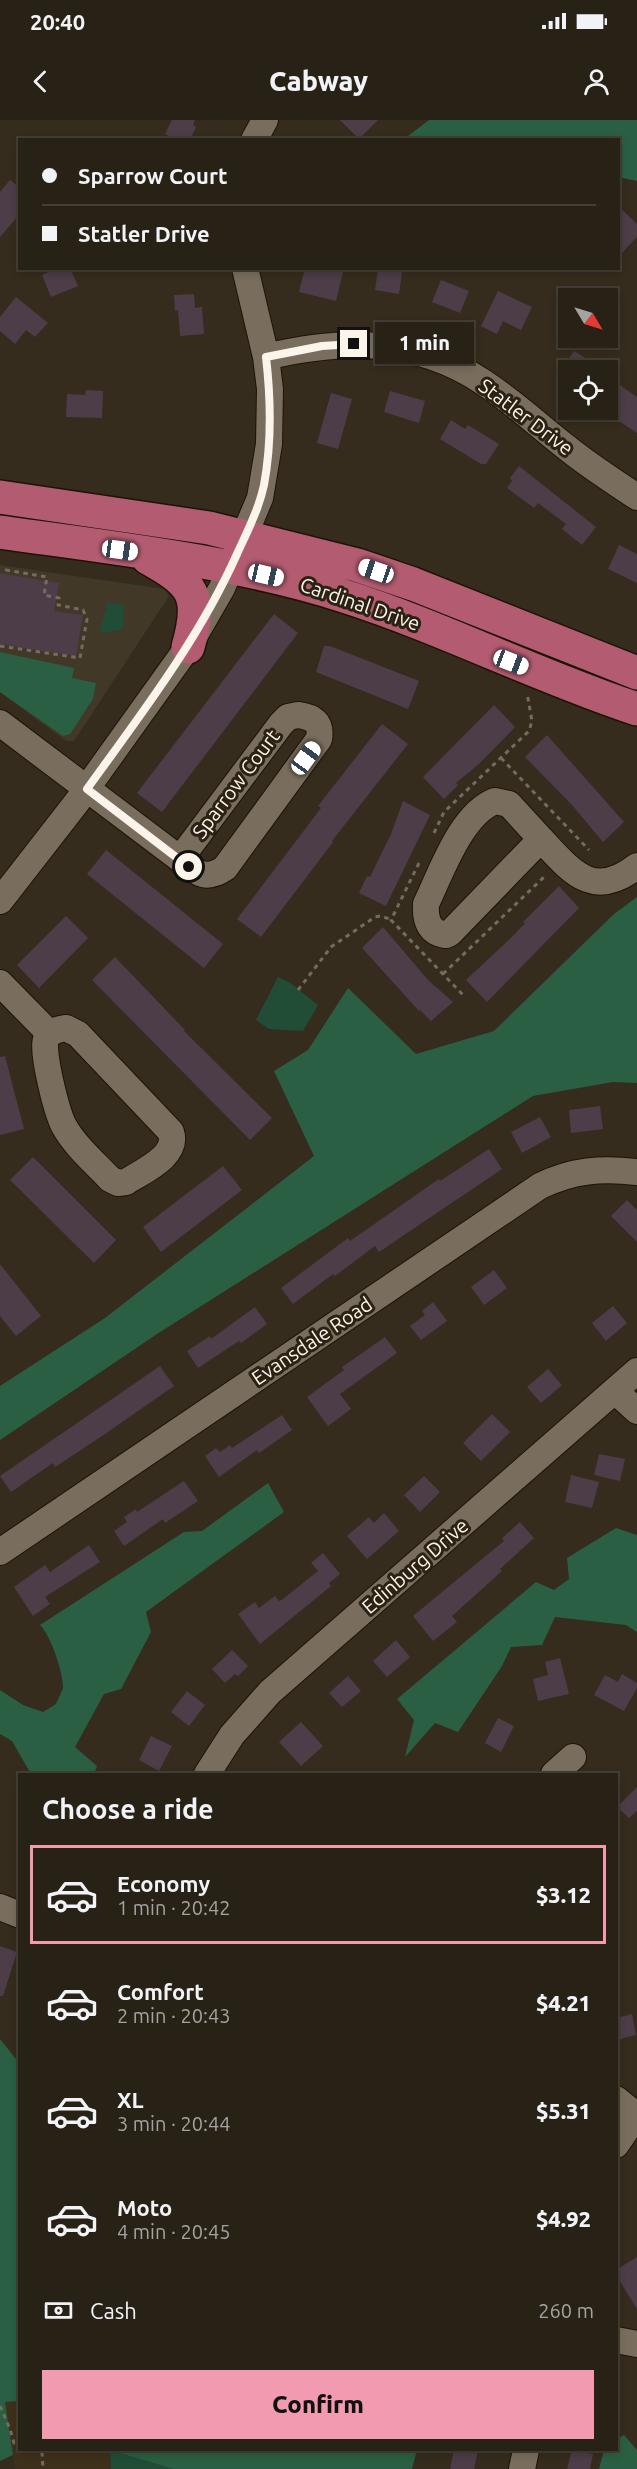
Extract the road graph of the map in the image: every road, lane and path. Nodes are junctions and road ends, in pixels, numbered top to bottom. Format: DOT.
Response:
graph roads {
  1 [pos="265,120"];
  2 [pos="255,138"];
  3 [pos="245,270"];
  4 [pos="266,357"];
  5 [pos="0,497"];
  6 [pos="637,497"];
  7 [pos="0,532"];
  8 [pos="246,536"];
  9 [pos="139,553"];
  10 [pos="231,567"];
  11 [pos="6,574"];
  12 [pos="0,646"];
  13 [pos="188,647"];
  14 [pos="637,673"];
  15 [pos="526,695"];
  16 [pos="637,709"];
  17 [pos="0,723"];
  18 [pos="529,731"];
  19 [pos="501,758"];
  20 [pos="87,789"];
  21 [pos="542,839"];
  22 [pos="589,850"];
  23 [pos="180,859"];
  24 [pos="637,866"];
  25 [pos="544,877"];
  26 [pos="0,901"];
  27 [pos="391,920"];
  28 [pos="443,974"];
  29 [pos="0,983"];
  30 [pos="298,990"];
  31 [pos="50,1034"];
  32 [pos="637,1172"];
  33 [pos="637,1371"];
  34 [pos="615,1391"];
  35 [pos="637,1411"];
  36 [pos="0,1552"];
  37 [pos="573,1757"];
  38 [pos="208,1773"];
  39 [pos="555,1773"];
  40 [pos="0,1907"];
  41 [pos="18,1914"];
  42 [pos="630,2109"];
  43 [pos="618,2140"];
  44 [pos="618,2340"];
  45 [pos="637,2344"];
  46 [pos="0,2406"];
  47 [pos="18,2443"];
  48 [pos="526,2451"];
  49 [pos="42,2452"];
  50 [pos="43,2469"];
  51 [pos="522,2469"];
  1 -- 2 [label="street"];
  3 -- 4 [label="street"];
  4 -- 6 [label="street, Statler Drive"];
  4 -- 8 [label="street"];
  5 -- 8 [label="main road, Cardinal Drive"];
  7 -- 9 [label="main road, Cardinal Drive"];
  8 -- 10 [label="street"];
  8 -- 14 [label="main road, Cardinal Drive"];
  9 -- 10 [label="main road, Cardinal Drive"];
  9 -- 13 [label="main road"];
  10 -- 13 [label="street"];
  10 -- 16 [label="main road, Cardinal Drive"];
  11 -- 12 [label="path"];
  13 -- 20 [label="street"];
  15 -- 18 [label="path"];
  17 -- 20 [label="street, Sparrow Court"];
  19 -- 22 [label="path"];
  20 -- 23 [label="street, Sparrow Court"];
  20 -- 26 [label="street"];
  21 -- 21 [label="street"];
  21 -- 24 [label="street"];
  23 -- 23 [label="street, Sparrow Court"];
  25 -- 28 [label="path"];
  27 -- 30 [label="path"];
  29 -- 31 [label="street"];
  31 -- 31 [label="street"];
  32 -- 36 [label="street, Evansdale Road"];
  33 -- 34 [label="street, Edinburg Drive"];
  34 -- 35 [label="street"];
  34 -- 38 [label="street, Edinburg Drive"];
  37 -- 39 [label="street"];
  40 -- 41 [label="street"];
  42 -- 43 [label="street"];
  44 -- 45 [label="street"];
  46 -- 47 [label="path"];
  48 -- 51 [label="street"];
  49 -- 50 [label="path"];
}
